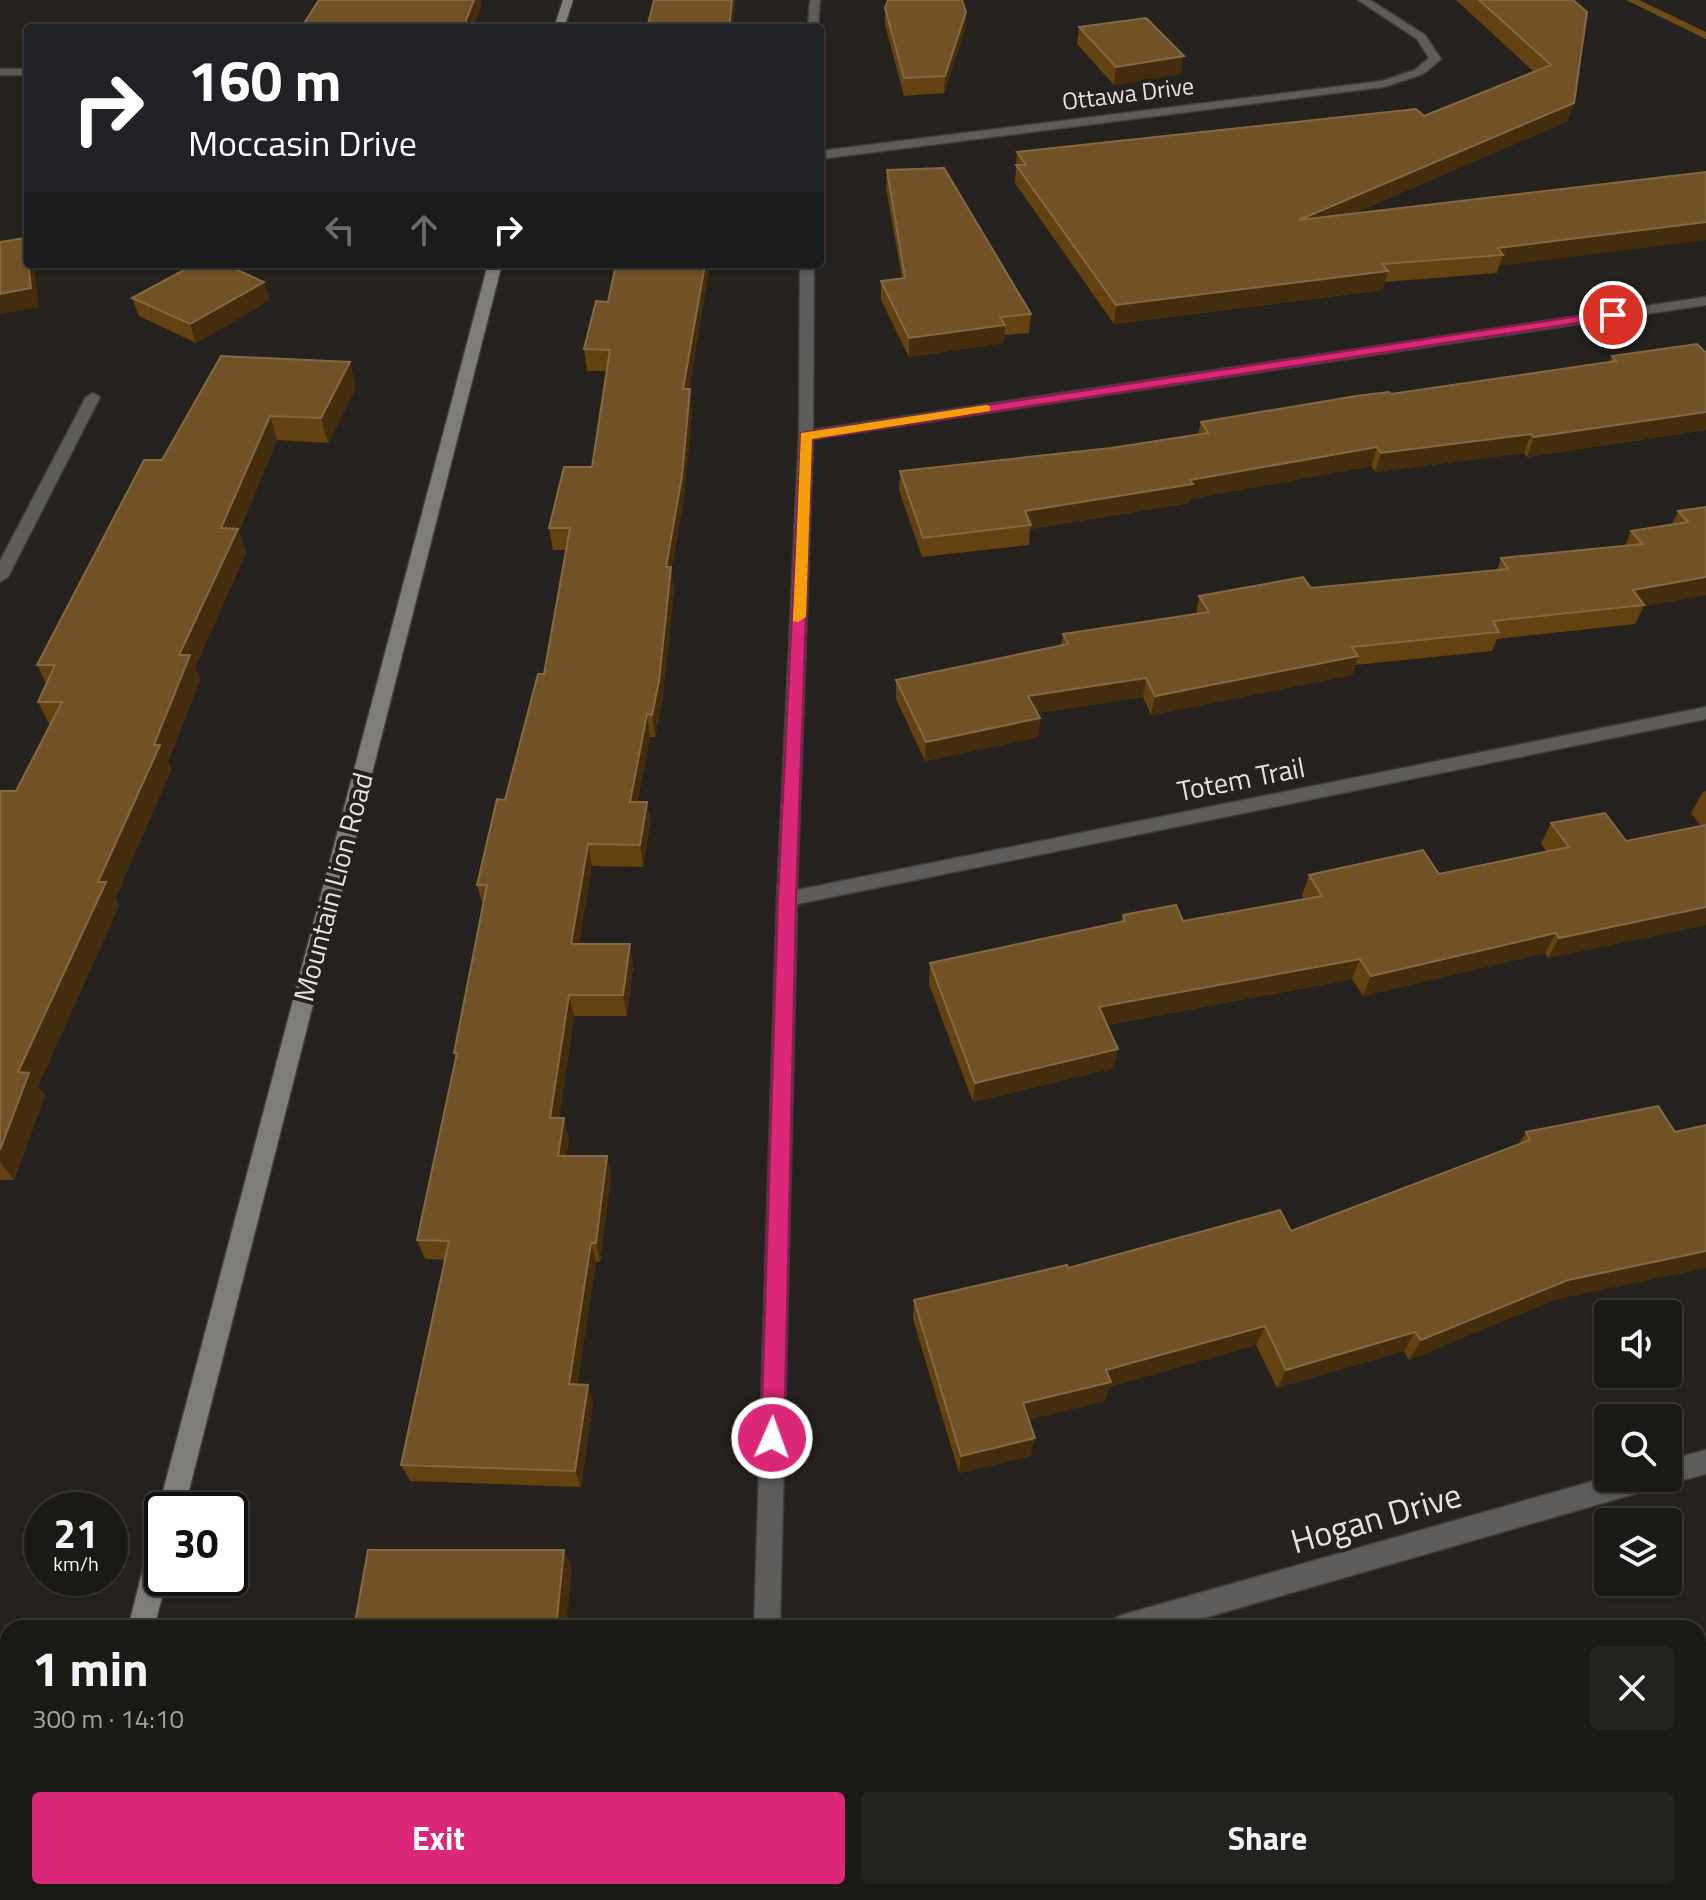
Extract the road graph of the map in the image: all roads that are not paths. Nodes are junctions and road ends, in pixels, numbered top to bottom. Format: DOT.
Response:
graph roads {
  1 [pos="568,0"];
  2 [pos="815,0"];
  3 [pos="1363,0"];
  4 [pos="560,24"];
  5 [pos="813,24"];
  6 [pos="0,72"];
  7 [pos="24,72"];
  8 [pos="824,154"];
  9 [pos="494,268"];
  10 [pos="807,268"];
  11 [pos="1706,301"];
  12 [pos="93,397"];
  13 [pos="806,436"];
  14 [pos="0,577"];
  15 [pos="1706,713"];
  16 [pos="787,899"];
  17 [pos="1706,1462"];
  18 [pos="1682,1468"];
  19 [pos="176,1492"];
  20 [pos="1599,1492"];
  21 [pos="149,1596"];
  22 [pos="143,1620"];
  23 [pos="767,1620"];
  24 [pos="1150,1620"];
  1 -- 4 [label="street"];
  2 -- 5 [label="street"];
  3 -- 8 [label="street, Ottawa Drive"];
  6 -- 7 [label="street"];
  9 -- 19 [label="street, Mountain Lion Road"];
  10 -- 13 [label="street"];
  11 -- 13 [label="street"];
  12 -- 14 [label="street"];
  13 -- 16 [label="street"];
  15 -- 16 [label="street, Totem Trail"];
  16 -- 23 [label="street"];
  17 -- 18 [label="street"];
  20 -- 24 [label="street, Hogan Drive"];
  21 -- 22 [label="street"];
}
